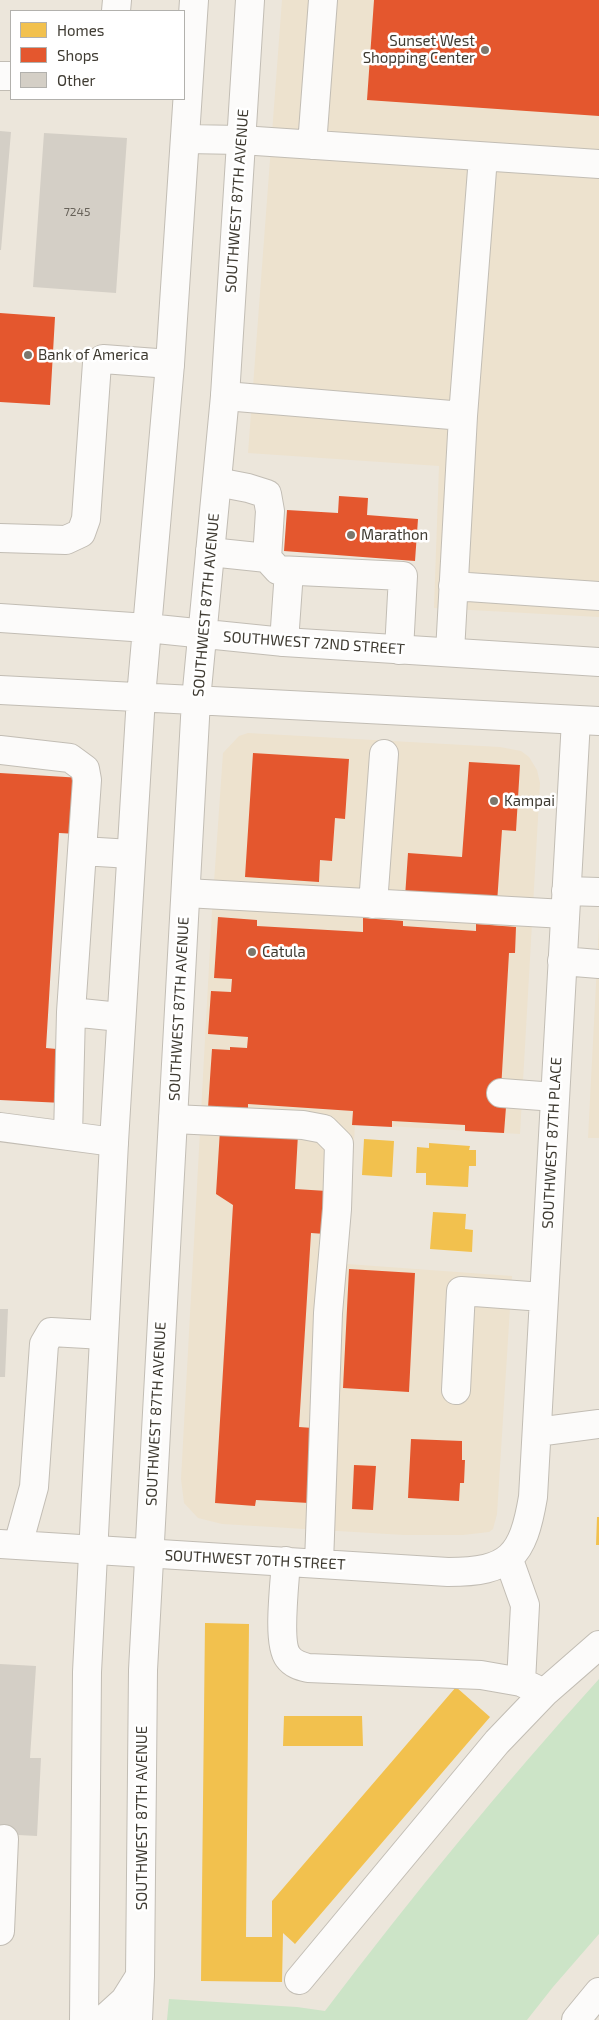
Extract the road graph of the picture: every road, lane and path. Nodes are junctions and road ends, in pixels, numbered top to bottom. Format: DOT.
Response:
graph roads {
  1 [pos="194,0"];
  2 [pos="250,0"];
  3 [pos="323,0"];
  4 [pos="186,139"];
  5 [pos="241,140"];
  6 [pos="312,144"];
  7 [pos="483,157"];
  8 [pos="599,164"];
  9 [pos="170,364"];
  10 [pos="225,396"];
  11 [pos="463,416"];
  12 [pos="218,482"];
  13 [pos="0,538"];
  14 [pos="210,552"];
  15 [pos="278,564"];
  16 [pos="453,586"];
  17 [pos="599,596"];
  18 [pos="0,618"];
  19 [pos="146,628"];
  20 [pos="203,634"];
  21 [pos="284,642"];
  22 [pos="399,650"];
  23 [pos="450,652"];
  24 [pos="599,662"];
  25 [pos="0,690"];
  26 [pos="142,697"];
  27 [pos="196,700"];
  28 [pos="588,720"];
  29 [pos="0,750"];
  30 [pos="384,754"];
  31 [pos="82,851"];
  32 [pos="131,854"];
  33 [pos="599,892"];
  34 [pos="186,893"];
  35 [pos="566,902"];
  36 [pos="373,904"];
  37 [pos="562,961"];
  38 [pos="599,964"];
  39 [pos="71,1012"];
  40 [pos="120,1017"];
  41 [pos="501,1093"];
  42 [pos="555,1097"];
  43 [pos="173,1119"];
  44 [pos="0,1127"];
  45 [pos="68,1136"];
  46 [pos="114,1142"];
  47 [pos="544,1297"];
  48 [pos="104,1335"];
  49 [pos="456,1390"];
  50 [pos="599,1424"];
  51 [pos="537,1432"];
  52 [pos="9,1544"];
  53 [pos="93,1550"];
  54 [pos="148,1553"];
  55 [pos="509,1560"];
  56 [pos="286,1561"];
  57 [pos="319,1563"];
  58 [pos="599,1645"];
  59 [pos="532,1687"];
  60 [pos="4,1839"];
  61 [pos="0,1931"];
  62 [pos="140,1976"];
  63 [pos="299,1980"];
  64 [pos="599,1992"];
  65 [pos="84,2020"];
  66 [pos="103,2020"];
  67 [pos="138,2020"];
  68 [pos="576,2020"];
  1 -- 4 [label="main road"];
  2 -- 5 [label="main road, SOUTHWEST 87TH AVENUE"];
  3 -- 6 [label="main road"];
  4 -- 5 [label="main road"];
  4 -- 9 [label="main road"];
  5 -- 6 [label="main road"];
  5 -- 10 [label="main road, SOUTHWEST 87TH AVENUE"];
  6 -- 7 [label="main road"];
  7 -- 8 [label="main road"];
  7 -- 11 [label="main road"];
  9 -- 13 [label="main road"];
  9 -- 19 [label="main road"];
  10 -- 11 [label="main road"];
  10 -- 12 [label="main road, SOUTHWEST 87TH AVENUE"];
  11 -- 16 [label="main road"];
  12 -- 14 [label="main road, SOUTHWEST 87TH AVENUE"];
  12 -- 15 [label="main road"];
  14 -- 15 [label="main road"];
  14 -- 20 [label="main road, SOUTHWEST 87TH AVENUE"];
  15 -- 21 [label="main road"];
  15 -- 22 [label="main road"];
  16 -- 17 [label="main road"];
  16 -- 23 [label="main road"];
  18 -- 19 [label="main road, SOUTHWEST 72ND STREET"];
  19 -- 20 [label="main road, SOUTHWEST 72ND STREET"];
  19 -- 26 [label="main road"];
  20 -- 21 [label="main road, SOUTHWEST 72ND STREET"];
  20 -- 27 [label="main road, SOUTHWEST 87TH AVENUE"];
  21 -- 22 [label="main road, SOUTHWEST 72ND STREET"];
  22 -- 23 [label="main road, SOUTHWEST 72ND STREET"];
  23 -- 24 [label="main road, SOUTHWEST 72ND STREET"];
  25 -- 26 [label="main road"];
  26 -- 27 [label="main road"];
  26 -- 32 [label="main road"];
  27 -- 28 [label="main road"];
  27 -- 34 [label="main road, SOUTHWEST 87TH AVENUE"];
  28 -- 35 [label="main road, SOUTHWEST 87TH PLACE"];
  29 -- 31 [label="main road"];
  30 -- 36 [label="main road"];
  31 -- 32 [label="main road"];
  31 -- 39 [label="main road"];
  32 -- 40 [label="main road"];
  33 -- 35 [label="main road"];
  34 -- 36 [label="main road"];
  34 -- 43 [label="main road, SOUTHWEST 87TH AVENUE"];
  35 -- 36 [label="main road"];
  35 -- 37 [label="main road, SOUTHWEST 87TH PLACE"];
  37 -- 38 [label="main road"];
  37 -- 42 [label="main road, SOUTHWEST 87TH PLACE"];
  39 -- 40 [label="main road"];
  39 -- 45 [label="main road"];
  40 -- 46 [label="main road"];
  41 -- 42 [label="main road"];
  42 -- 47 [label="main road, SOUTHWEST 87TH PLACE"];
  43 -- 54 [label="main road, SOUTHWEST 87TH AVENUE"];
  43 -- 57 [label="main road"];
  44 -- 45 [label="main road"];
  45 -- 46 [label="main road"];
  46 -- 48 [label="main road"];
  47 -- 49 [label="main road"];
  47 -- 51 [label="main road, SOUTHWEST 87TH PLACE"];
  48 -- 52 [label="main road"];
  48 -- 53 [label="main road"];
  50 -- 51 [label="main road"];
  51 -- 55 [label="main road, SOUTHWEST 87TH PLACE"];
  52 -- 53 [label="main road, SOUTHWEST 70TH STREET"];
  53 -- 54 [label="main road, SOUTHWEST 70TH STREET"];
  53 -- 65 [label="main road"];
  54 -- 56 [label="main road, SOUTHWEST 70TH STREET"];
  54 -- 62 [label="main road, SOUTHWEST 87TH AVENUE"];
  55 -- 57 [label="main road, SOUTHWEST 70TH STREET"];
  55 -- 59 [label="main road"];
  56 -- 57 [label="main road, SOUTHWEST 70TH STREET"];
  56 -- 59 [label="main road"];
  58 -- 59 [label="main road"];
  59 -- 63 [label="main road"];
  60 -- 61 [label="main road"];
  62 -- 66 [label="main road"];
  62 -- 67 [label="main road, SOUTHWEST 87TH AVENUE"];
  64 -- 68 [label="main road"];
}
